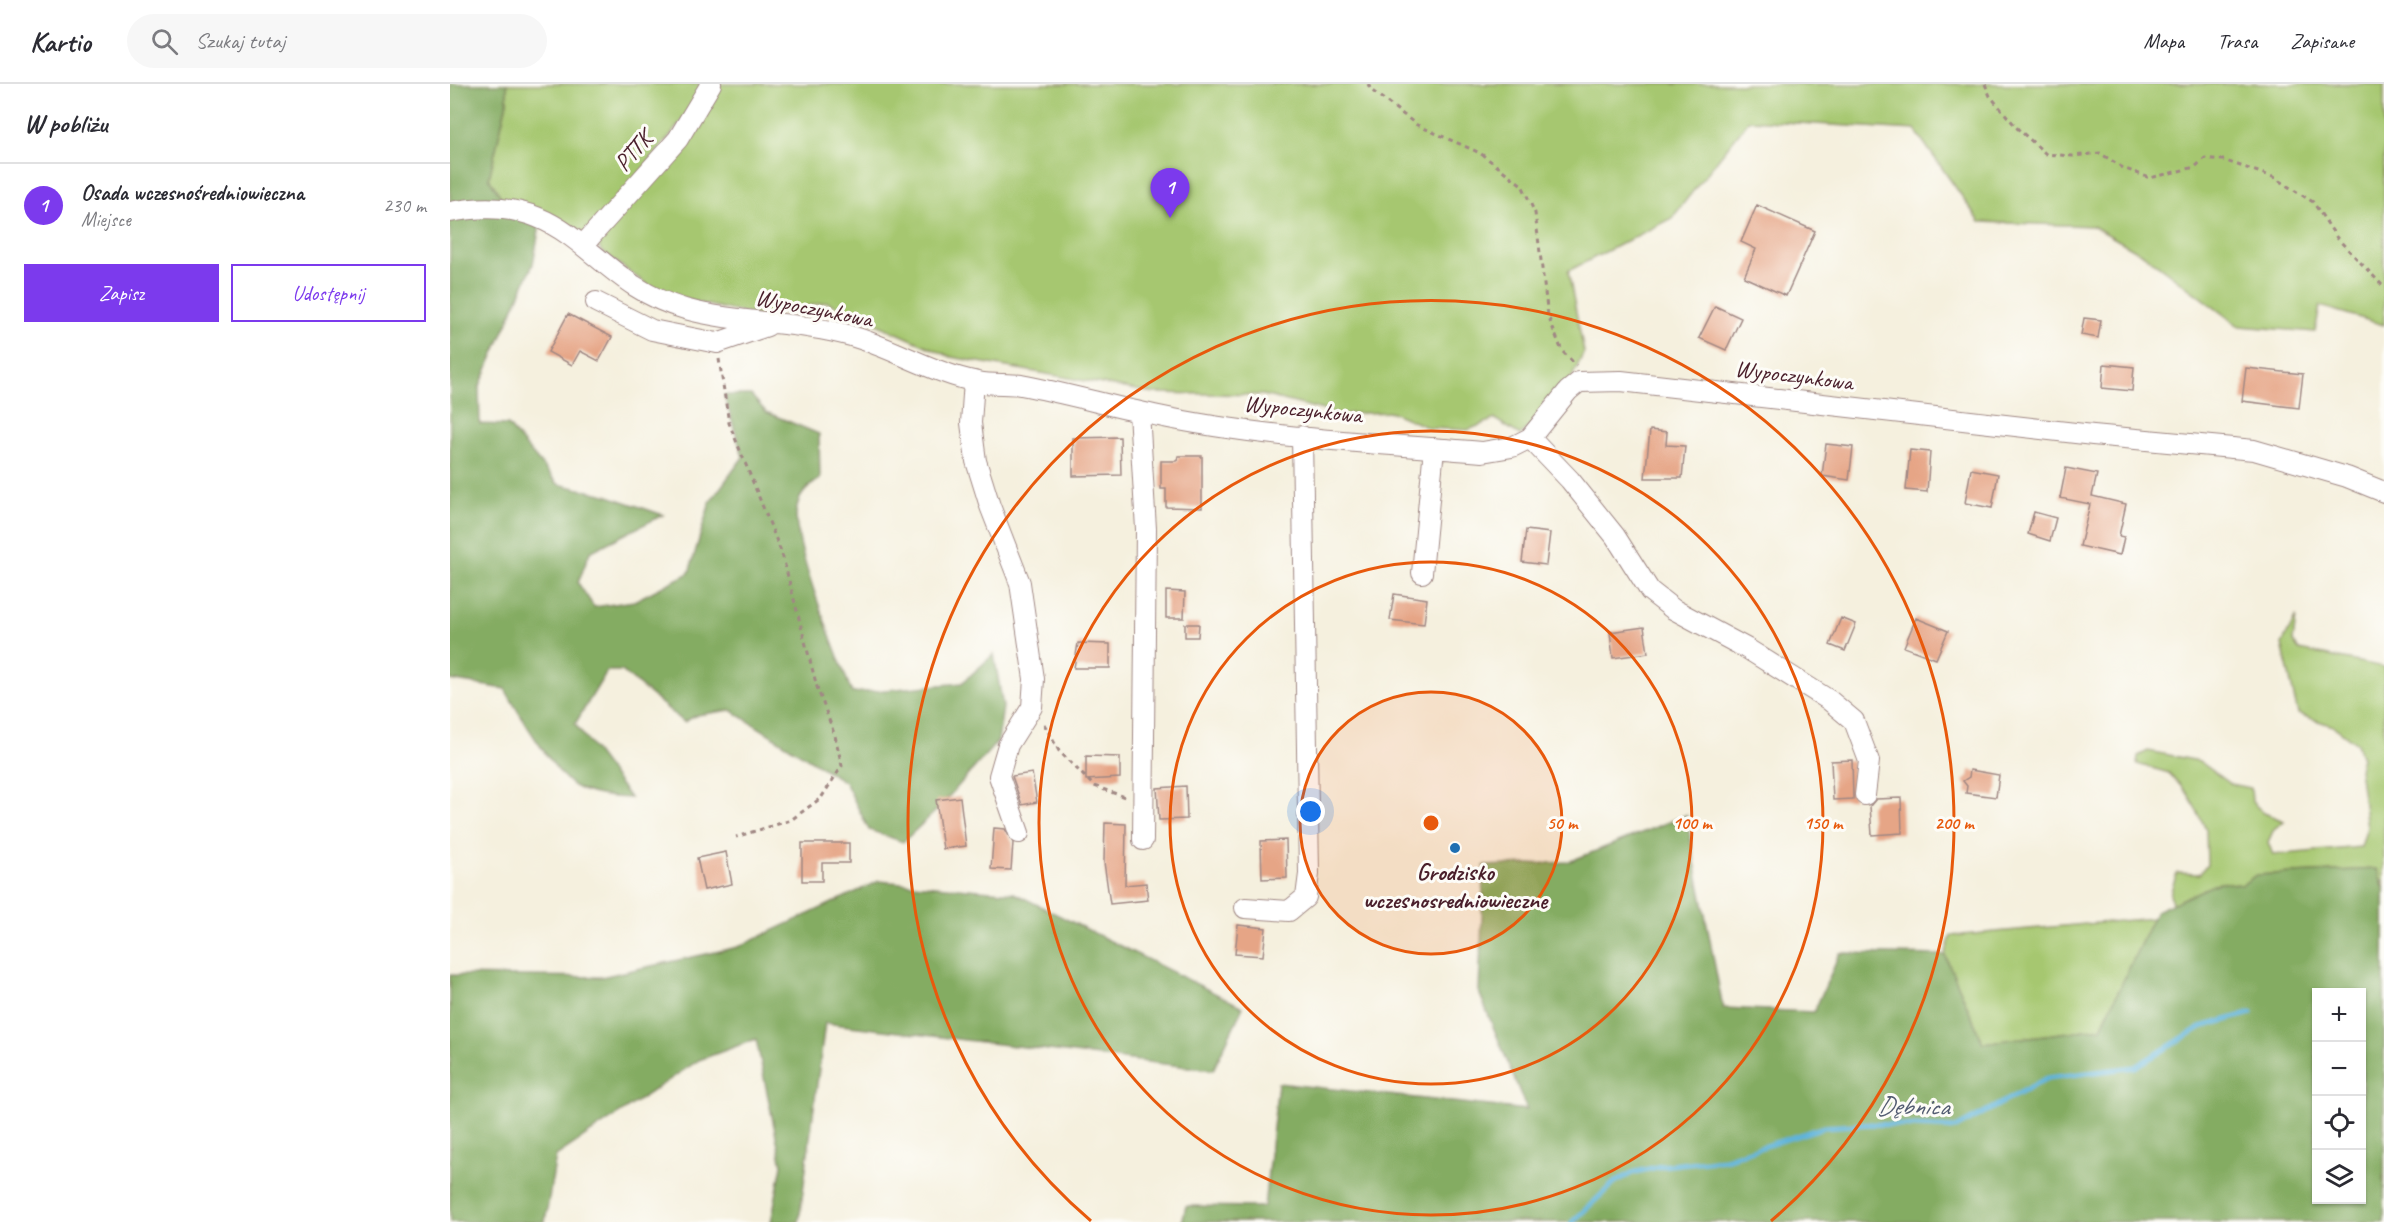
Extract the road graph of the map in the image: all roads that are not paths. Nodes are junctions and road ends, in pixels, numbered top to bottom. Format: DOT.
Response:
graph roads {
  1 [pos="711,84"];
  2 [pos="450,213"];
  3 [pos="584,244"];
  4 [pos="596,302"];
  5 [pos="770,325"];
  6 [pos="974,381"];
  7 [pos="1139,412"];
  8 [pos="1302,436"];
  9 [pos="1530,438"];
  10 [pos="1434,448"];
  11 [pos="2384,492"];
  12 [pos="1422,573"];
  13 [pos="1864,795"];
  14 [pos="1019,833"];
  15 [pos="1143,840"];
  16 [pos="1245,908"];
  1 -- 3 [label="street, PTTK"];
  2 -- 3 [label="street, Wypoczynkowa"];
  3 -- 5 [label="street, Wypoczynkowa"];
  4 -- 5 [label="street"];
  5 -- 6 [label="street, Wypoczynkowa"];
  6 -- 7 [label="street, Wypoczynkowa"];
  6 -- 14 [label="street"];
  7 -- 8 [label="street, Wypoczynkowa"];
  7 -- 15 [label="street"];
  8 -- 10 [label="street, Wypoczynkowa"];
  8 -- 16 [label="street"];
  9 -- 10 [label="street, Wypoczynkowa"];
  9 -- 11 [label="street, Wypoczynkowa"];
  9 -- 13 [label="street"];
  10 -- 12 [label="street"];
}
